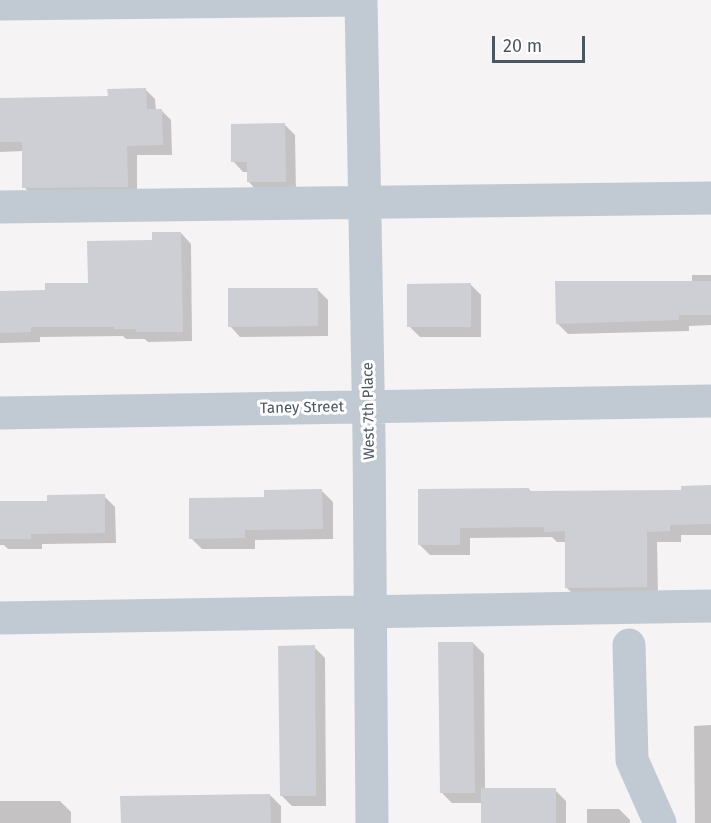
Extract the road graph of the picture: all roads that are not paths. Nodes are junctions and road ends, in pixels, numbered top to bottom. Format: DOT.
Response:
graph roads {
  1 [pos="355,0"];
  2 [pos="361,0"];
  3 [pos="0,4"];
  4 [pos="711,198"];
  5 [pos="365,202"];
  6 [pos="0,207"];
  7 [pos="711,401"];
  8 [pos="369,407"];
  9 [pos="0,413"];
  10 [pos="711,606"];
  11 [pos="370,611"];
  12 [pos="0,618"];
  13 [pos="629,645"];
  14 [pos="372,823"];
  15 [pos="660,823"];
  1 -- 3 [label="street"];
  2 -- 5 [label="street, West 7th Place"];
  4 -- 5 [label="street"];
  5 -- 6 [label="street"];
  5 -- 8 [label="street, West 7th Place"];
  7 -- 8 [label="street, Taney Street"];
  8 -- 9 [label="street, Taney Street"];
  8 -- 11 [label="street, West 7th Place"];
  10 -- 11 [label="street"];
  11 -- 12 [label="street"];
  11 -- 14 [label="street, West 7th Place"];
  13 -- 15 [label="street"];
}
